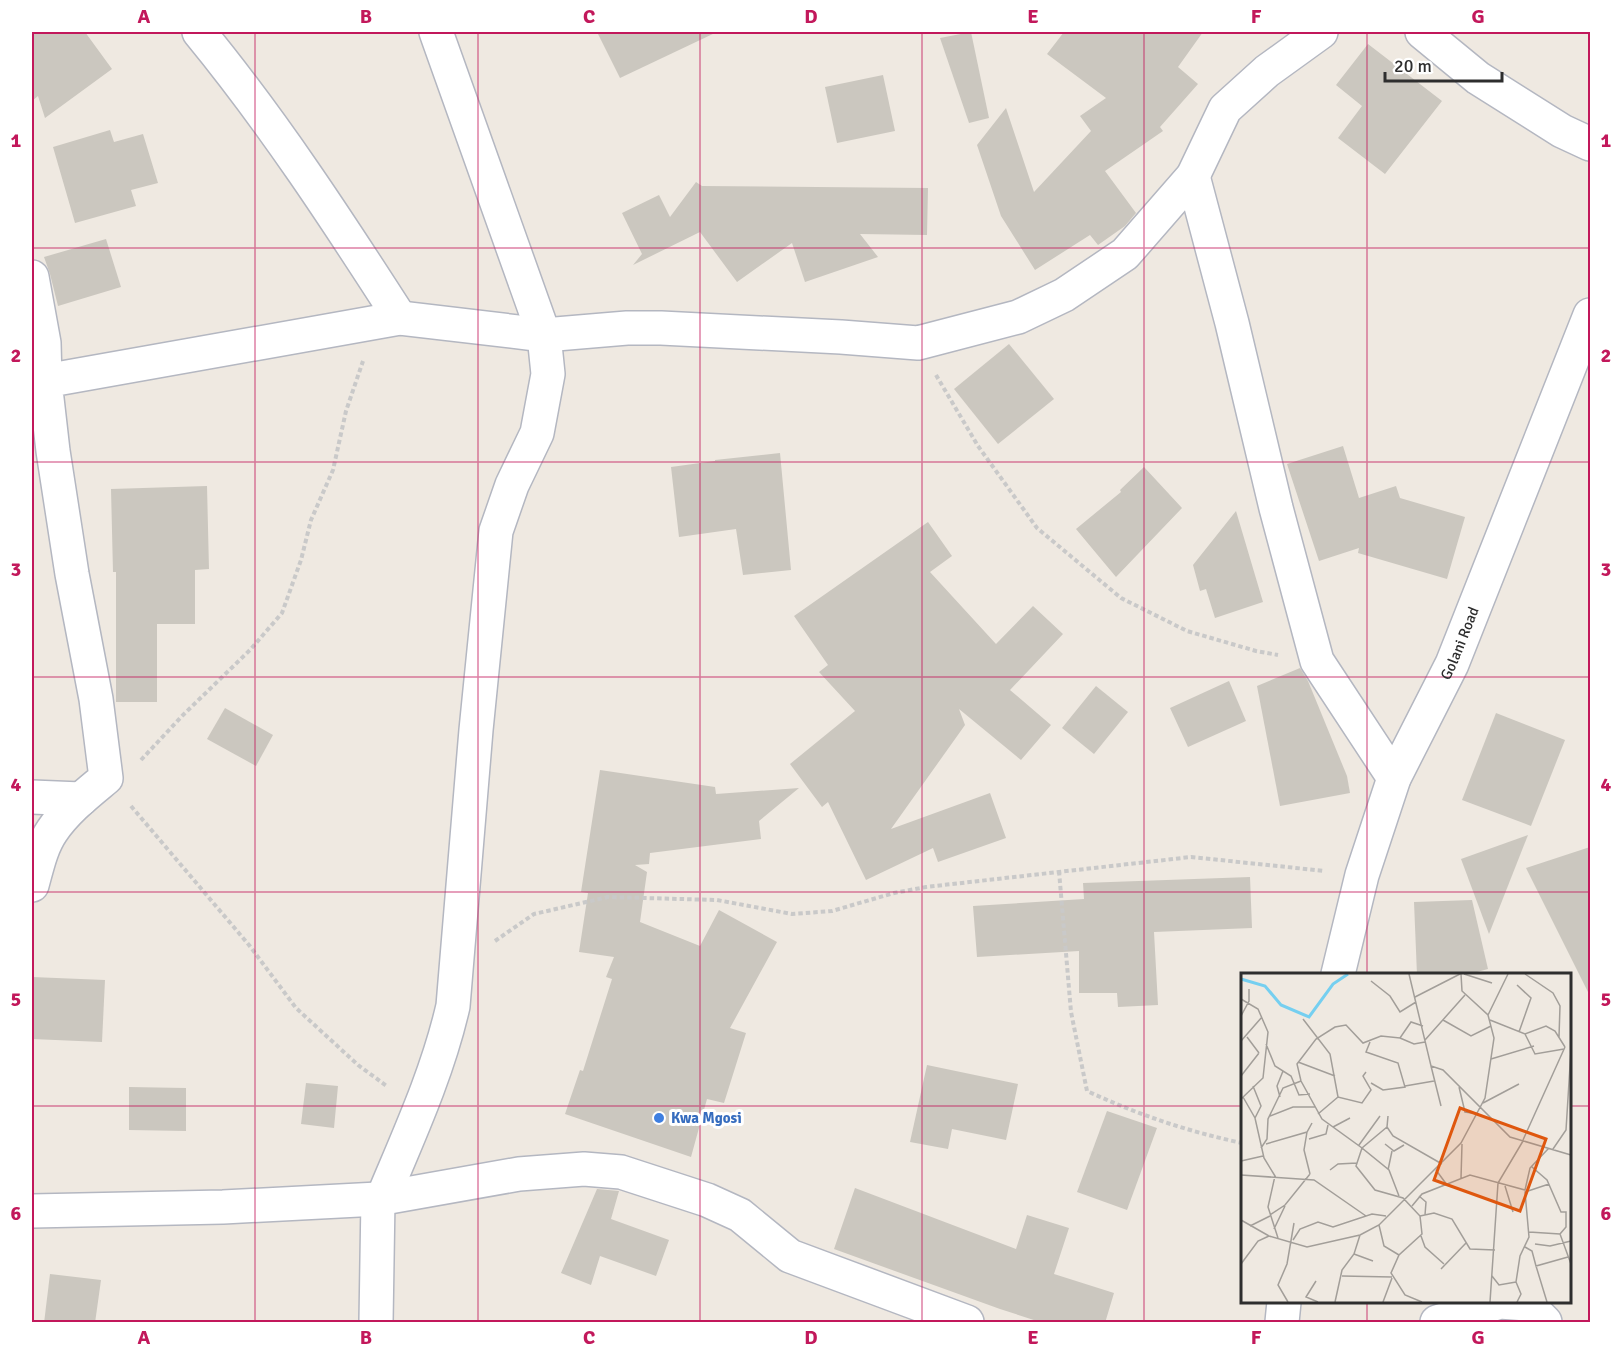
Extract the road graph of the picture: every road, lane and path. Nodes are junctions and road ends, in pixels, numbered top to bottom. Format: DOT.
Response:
graph roads {
  1 [pos="199,32"];
  2 [pos="436,32"];
  3 [pos="1321,32"];
  4 [pos="1422,32"];
  5 [pos="1590,144"];
  6 [pos="1193,176"];
  7 [pos="32,277"];
  8 [pos="1590,315"];
  9 [pos="400,318"];
  10 [pos="544,335"];
  11 [pos="918,343"];
  12 [pos="38,384"];
  13 [pos="1317,661"];
  14 [pos="106,777"];
  15 [pos="1394,778"];
  16 [pos="32,797"];
  17 [pos="81,799"];
  18 [pos="1059,871"];
  19 [pos="1362,875"];
  20 [pos="32,885"];
  21 [pos="456,969"];
  22 [pos="1338,973"];
  23 [pos="419,1110"];
  24 [pos="1241,1143"];
  25 [pos="381,1198"];
  26 [pos="32,1211"];
  27 [pos="1284,1303"];
  28 [pos="1497,1303"];
  29 [pos="1514,1303"];
  30 [pos="376,1323"];
  31 [pos="967,1323"];
  32 [pos="1282,1323"];
  33 [pos="1437,1323"];
  34 [pos="1545,1323"];
  1 -- 9 [label="street"];
  2 -- 10 [label="street"];
  3 -- 6 [label="street"];
  4 -- 5 [label="street"];
  6 -- 11 [label="street"];
  6 -- 13 [label="street"];
  7 -- 12 [label="street"];
  8 -- 15 [label="street, Golani Road"];
  9 -- 10 [label="street"];
  9 -- 12 [label="street"];
  9 -- 14 [label="path"];
  10 -- 11 [label="street"];
  10 -- 21 [label="street"];
  11 -- 13 [label="path"];
  12 -- 14 [label="street"];
  13 -- 15 [label="street"];
  14 -- 17 [label="street"];
  14 -- 23 [label="path"];
  15 -- 19 [label="street, Golani Road"];
  16 -- 17 [label="street"];
  17 -- 20 [label="street"];
  18 -- 19 [label="path"];
  18 -- 21 [label="path"];
  18 -- 24 [label="path"];
  19 -- 22 [label="street, Golani Road"];
  21 -- 23 [label="street"];
  23 -- 25 [label="street"];
  25 -- 26 [label="street"];
  25 -- 30 [label="street"];
  25 -- 31 [label="street"];
  27 -- 32 [label="street"];
  28 -- 33 [label="street"];
  29 -- 34 [label="street"];
}
